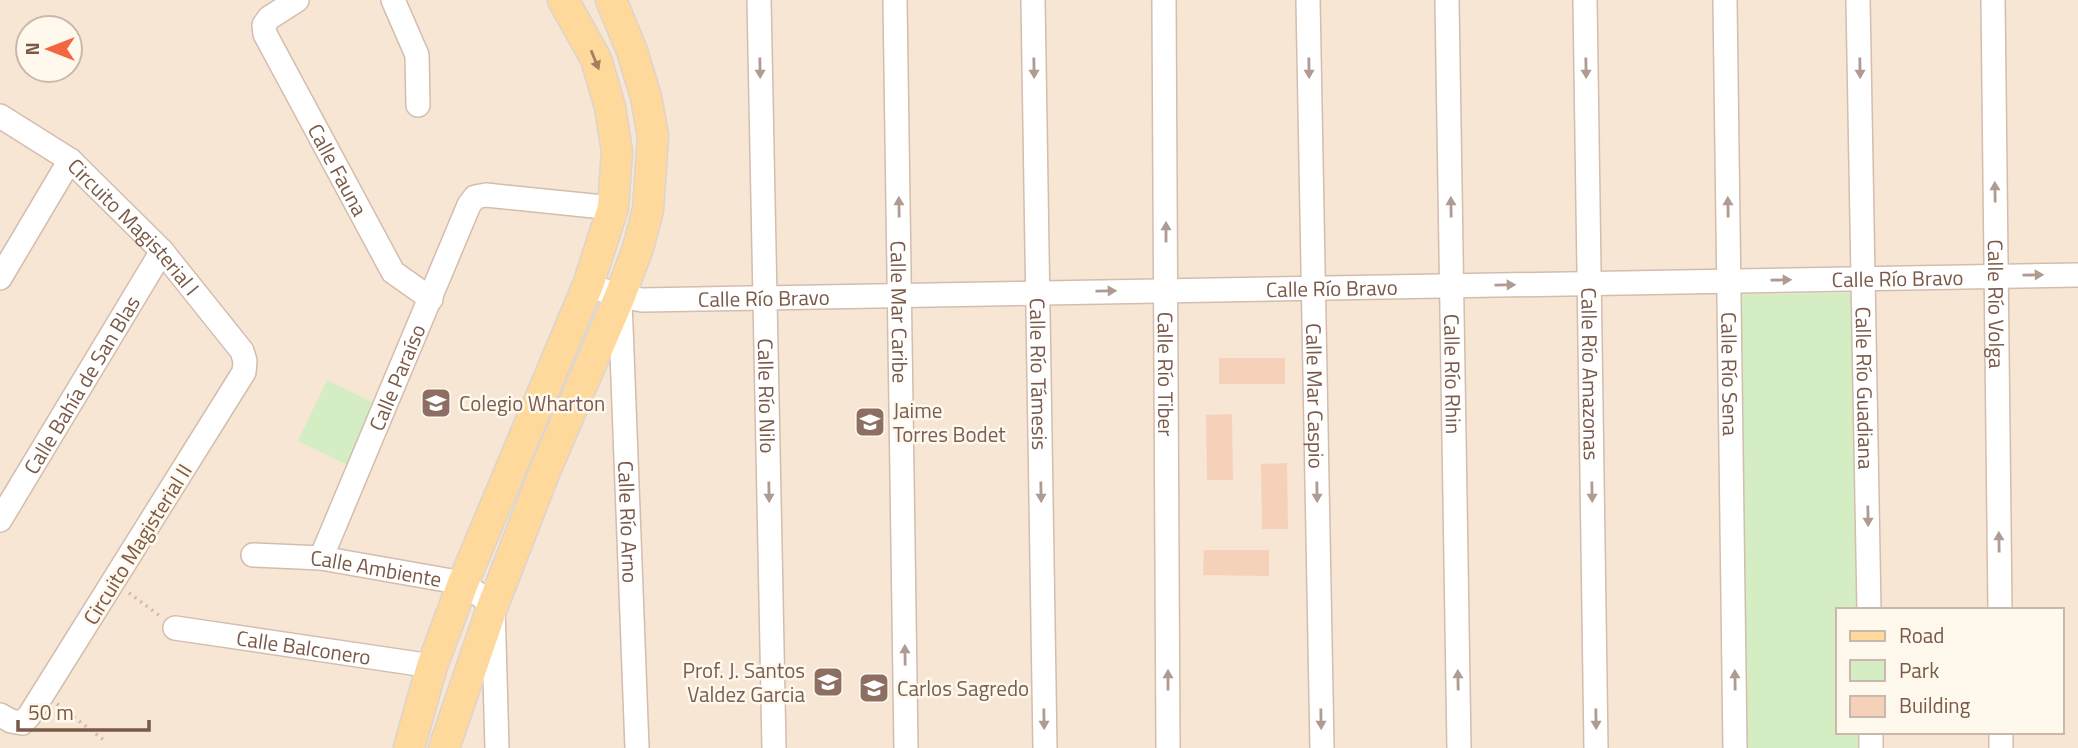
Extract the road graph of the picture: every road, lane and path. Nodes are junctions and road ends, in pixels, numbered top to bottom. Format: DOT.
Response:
graph roads {
  1 [pos="297,0"];
  2 [pos="393,0"];
  3 [pos="564,0"];
  4 [pos="611,0"];
  5 [pos="758,0"];
  6 [pos="895,0"];
  7 [pos="1033,0"];
  8 [pos="1164,0"];
  9 [pos="1308,0"];
  10 [pos="1447,0"];
  11 [pos="1584,0"];
  12 [pos="1725,0"];
  13 [pos="1858,0"];
  14 [pos="1993,0"];
  15 [pos="418,105"];
  16 [pos="0,116"];
  17 [pos="70,160"];
  18 [pos="613,208"];
  19 [pos="162,251"];
  20 [pos="2078,275"];
  21 [pos="1996,276"];
  22 [pos="0,278"];
  23 [pos="1865,278"];
  24 [pos="1729,281"];
  25 [pos="1589,283"];
  26 [pos="588,285"];
  27 [pos="1452,286"];
  28 [pos="1314,288"];
  29 [pos="1166,290"];
  30 [pos="1037,293"];
  31 [pos="900,295"];
  32 [pos="620,296"];
  33 [pos="765,298"];
  34 [pos="431,299"];
  35 [pos="245,361"];
  36 [pos="0,520"];
  37 [pos="253,555"];
  38 [pos="321,558"];
  39 [pos="114,582"];
  40 [pos="463,583"];
  41 [pos="493,605"];
  42 [pos="1869,608"];
  43 [pos="2000,608"];
  44 [pos="175,628"];
  45 [pos="432,666"];
  46 [pos="43,693"];
  47 [pos="11,719"];
  48 [pos="105,741"];
  49 [pos="410,748"];
  50 [pos="444,748"];
  51 [pos="497,748"];
  52 [pos="637,748"];
  53 [pos="774,748"];
  54 [pos="906,748"];
  55 [pos="1045,748"];
  56 [pos="1168,748"];
  57 [pos="1322,748"];
  58 [pos="1459,748"];
  59 [pos="1596,748"];
  60 [pos="1735,748"];
  1 -- 34 [label="street, Calle Fauna"];
  2 -- 15 [label="street"];
  3 -- 18 [label="main road, one-way"];
  4 -- 32 [label="main road"];
  5 -- 33 [label="street, Calle Río Nilo, one-way"];
  31 -- 6 [label="street, Calle Mar Caribe, one-way"];
  7 -- 30 [label="street, Calle Río Támesis, one-way"];
  29 -- 8 [label="street, Calle Río Tiber, one-way"];
  9 -- 28 [label="street, Calle Mar Caspio, one-way"];
  27 -- 10 [label="street, Calle Río Rhin, one-way"];
  11 -- 25 [label="street, Calle Río Amazonas, one-way"];
  24 -- 12 [label="street, Calle Río Sena, one-way"];
  13 -- 23 [label="street, Calle Río Guadiana, one-way"];
  21 -- 14 [label="street, Calle Río Volga, one-way"];
  16 -- 17 [label="street, Circuito Magisterial I"];
  17 -- 19 [label="street, Circuito Magisterial I"];
  17 -- 22 [label="street"];
  18 -- 26 [label="main road"];
  18 -- 34 [label="street, Calle Paraíso"];
  19 -- 35 [label="street, Circuito Magisterial I"];
  19 -- 36 [label="street, Calle Bahía de San Blas"];
  21 -- 20 [label="street, Calle Río Bravo, one-way"];
  21 -- 23 [label="street, Calle Río Bravo"];
  43 -- 21 [label="street, Calle Río Volga, one-way"];
  24 -- 23 [label="street, Calle Río Bravo, one-way"];
  23 -- 42 [label="street, Calle Río Guadiana, one-way"];
  24 -- 25 [label="street, Calle Río Bravo"];
  60 -- 24 [label="street, Calle Río Sena, one-way"];
  27 -- 25 [label="street, Calle Río Bravo, one-way"];
  25 -- 59 [label="street, Calle Río Amazonas, one-way"];
  26 -- 32 [label="street, Calle Río Bravo"];
  26 -- 40 [label="main road"];
  27 -- 28 [label="street, Calle Río Bravo"];
  58 -- 27 [label="street, Calle Río Rhin, one-way"];
  28 -- 29 [label="street, Calle Río Bravo"];
  28 -- 57 [label="street, Calle Mar Caspio, one-way"];
  30 -- 29 [label="street, Calle Río Bravo, one-way"];
  56 -- 29 [label="street, Calle Río Tiber, one-way"];
  30 -- 31 [label="street, Calle Río Bravo"];
  30 -- 55 [label="street, Calle Río Támesis, one-way"];
  31 -- 33 [label="street, Calle Río Bravo"];
  54 -- 31 [label="street, Calle Mar Caribe, one-way"];
  32 -- 33 [label="street, Calle Río Bravo"];
  32 -- 41 [label="main road"];
  32 -- 52 [label="street, Calle Río Arno"];
  33 -- 53 [label="street, Calle Río Nilo, one-way"];
  34 -- 38 [label="street, Calle Paraíso"];
  35 -- 39 [label="street, Circuito Magisterial II"];
  37 -- 38 [label="street, Calle Ambiente"];
  38 -- 40 [label="street, Calle Ambiente"];
  39 -- 44 [label="path"];
  39 -- 46 [label="street, Circuito Magisterial II"];
  40 -- 41 [label="street, Calle Ambiente"];
  40 -- 45 [label="main road"];
  41 -- 50 [label="main road"];
  41 -- 51 [label="street"];
  44 -- 45 [label="street, Calle Balconero"];
  45 -- 49 [label="main road"];
  46 -- 47 [label="street, Circuito Magisterial II"];
  46 -- 48 [label="path"];
}
